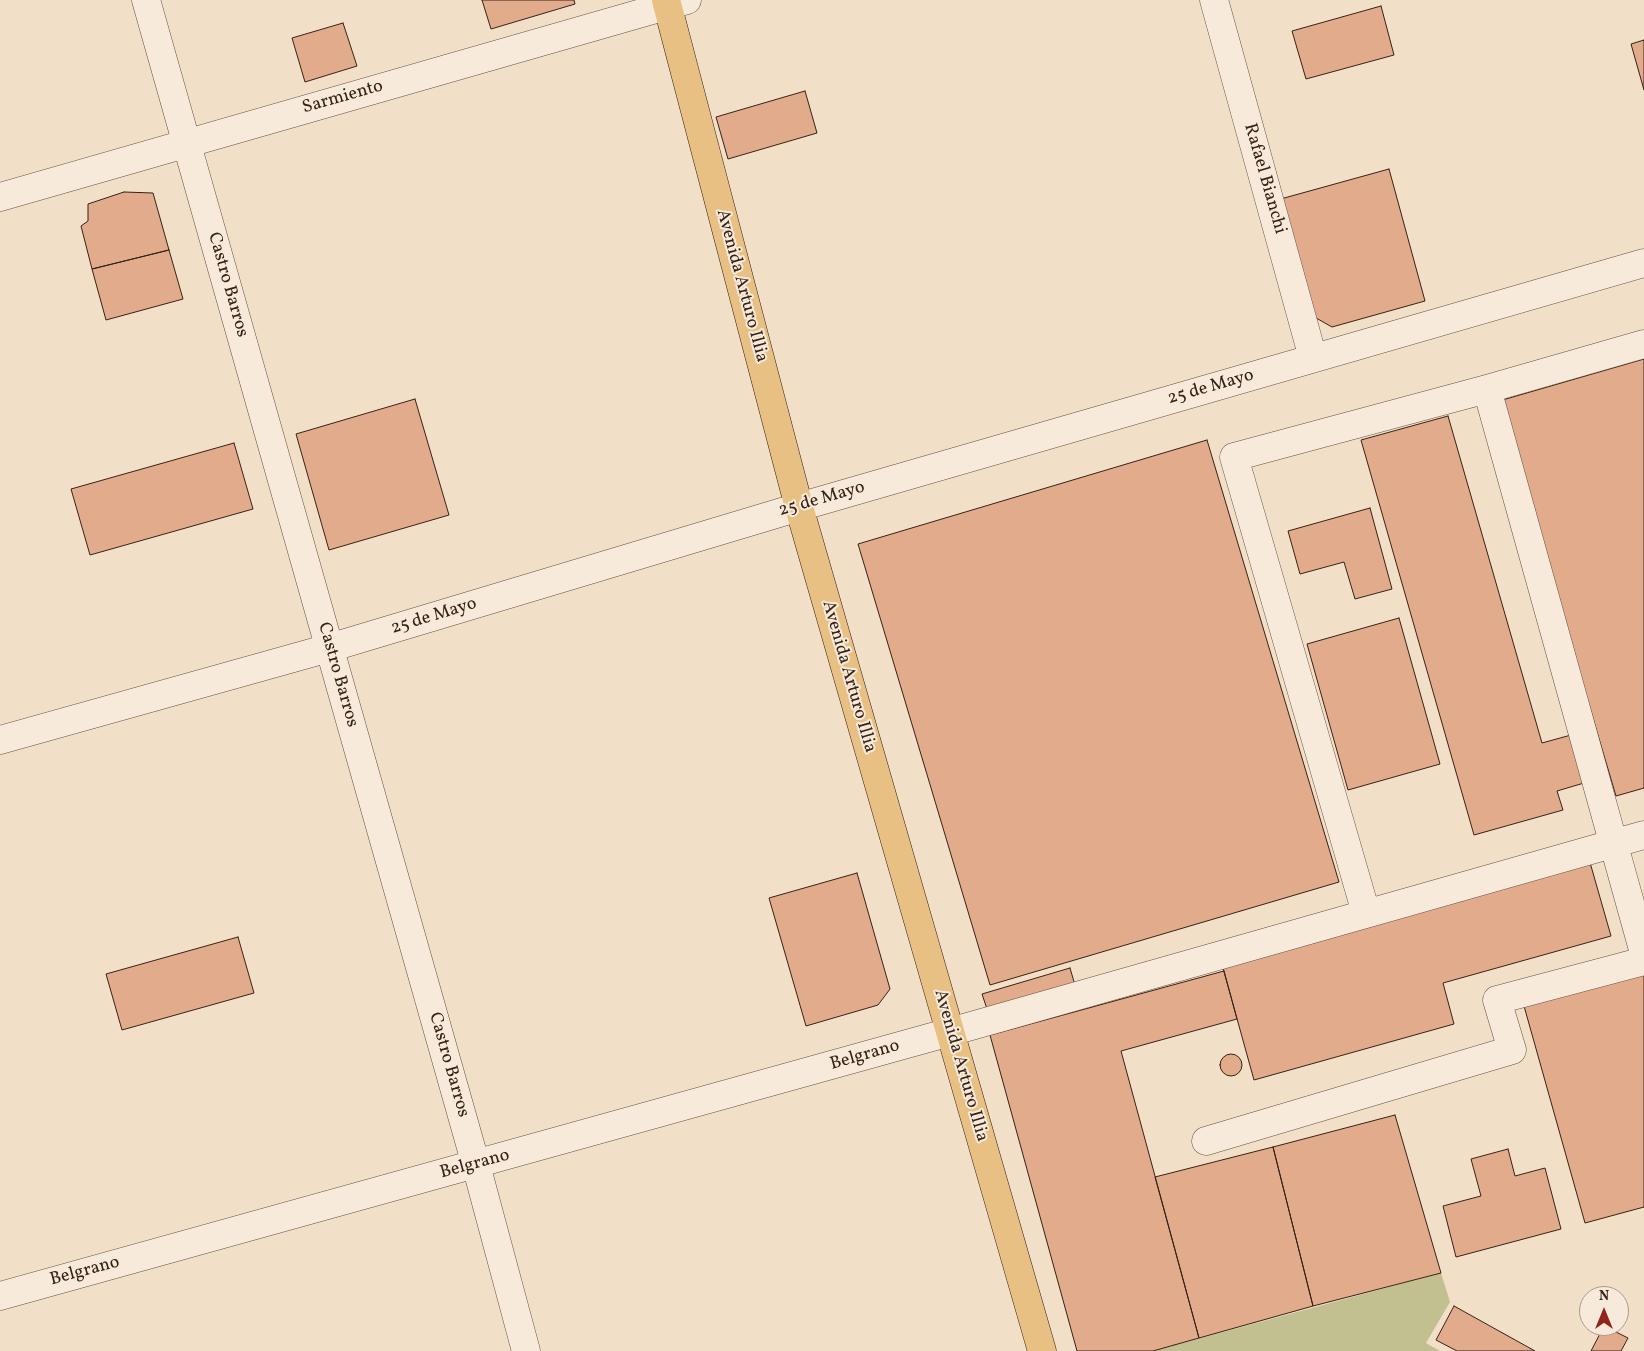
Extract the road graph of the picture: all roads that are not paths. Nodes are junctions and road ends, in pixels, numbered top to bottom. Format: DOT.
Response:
graph roads {
  1 [pos="146,0"];
  2 [pos="1214,0"];
  3 [pos="674,2"];
  4 [pos="187,143"];
  5 [pos="0,197"];
  6 [pos="1644,263"];
  7 [pos="1644,344"];
  8 [pos="1313,358"];
  9 [pos="1487,389"];
  10 [pos="799,506"];
  11 [pos="329,648"];
  12 [pos="0,740"];
  13 [pos="1644,835"];
  14 [pos="1614,844"];
  15 [pos="1366,913"];
  16 [pos="1644,953"];
  17 [pos="1644,961"];
  18 [pos="950,1032"];
  19 [pos="1206,1141"];
  20 [pos="476,1165"];
  21 [pos="0,1296"];
  22 [pos="526,1351"];
  23 [pos="1042,1351"];
  1 -- 4 [label="street, Castro Barros"];
  2 -- 8 [label="street, Rafael Bianchi"];
  3 -- 4 [label="street, Sarmiento"];
  3 -- 10 [label="main road, Avenida Arturo Illia"];
  4 -- 5 [label="street, Sarmiento"];
  4 -- 11 [label="street, Castro Barros"];
  6 -- 8 [label="street, 25 de Mayo"];
  7 -- 9 [label="street"];
  8 -- 10 [label="street, 25 de Mayo"];
  9 -- 14 [label="street"];
  9 -- 15 [label="street"];
  10 -- 11 [label="street, 25 de Mayo"];
  10 -- 18 [label="main road, Avenida Arturo Illia"];
  11 -- 12 [label="street, 25 de Mayo"];
  11 -- 20 [label="street, Castro Barros"];
  13 -- 14 [label="street, Belgrano"];
  14 -- 15 [label="street, Belgrano"];
  14 -- 16 [label="street"];
  15 -- 18 [label="street, Belgrano"];
  17 -- 19 [label="street"];
  18 -- 20 [label="street, Belgrano"];
  18 -- 23 [label="main road, Avenida Arturo Illia"];
  20 -- 21 [label="street, Belgrano"];
  20 -- 22 [label="street, Castro Barros"];
}
